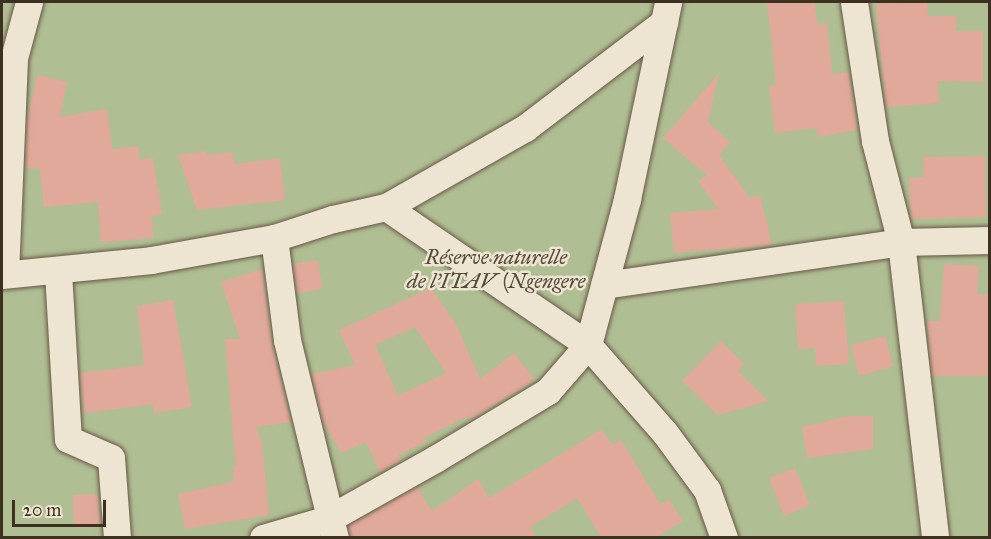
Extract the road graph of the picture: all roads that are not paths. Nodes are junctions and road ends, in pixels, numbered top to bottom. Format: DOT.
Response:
graph roads {
  1 [pos="28,2"];
  2 [pos="854,2"];
  3 [pos="666,12"];
  4 [pos="386,207"];
  5 [pos="274,238"];
  6 [pos="990,240"];
  7 [pos="901,242"];
  8 [pos="58,272"];
  9 [pos="3,275"];
  10 [pos="604,285"];
  11 [pos="588,345"];
  12 [pos="332,528"];
  13 [pos="117,537"];
  14 [pos="263,537"];
  15 [pos="724,537"];
  16 [pos="935,537"];
  1 -- 9 [label="street"];
  2 -- 7 [label="street"];
  3 -- 4 [label="street"];
  3 -- 10 [label="street"];
  4 -- 5 [label="street"];
  4 -- 11 [label="street"];
  5 -- 8 [label="street"];
  5 -- 12 [label="street"];
  6 -- 7 [label="street"];
  7 -- 10 [label="street"];
  7 -- 16 [label="street"];
  8 -- 9 [label="street"];
  8 -- 13 [label="street"];
  10 -- 11 [label="street"];
  11 -- 12 [label="street"];
  11 -- 15 [label="street"];
  12 -- 14 [label="street"];
}
